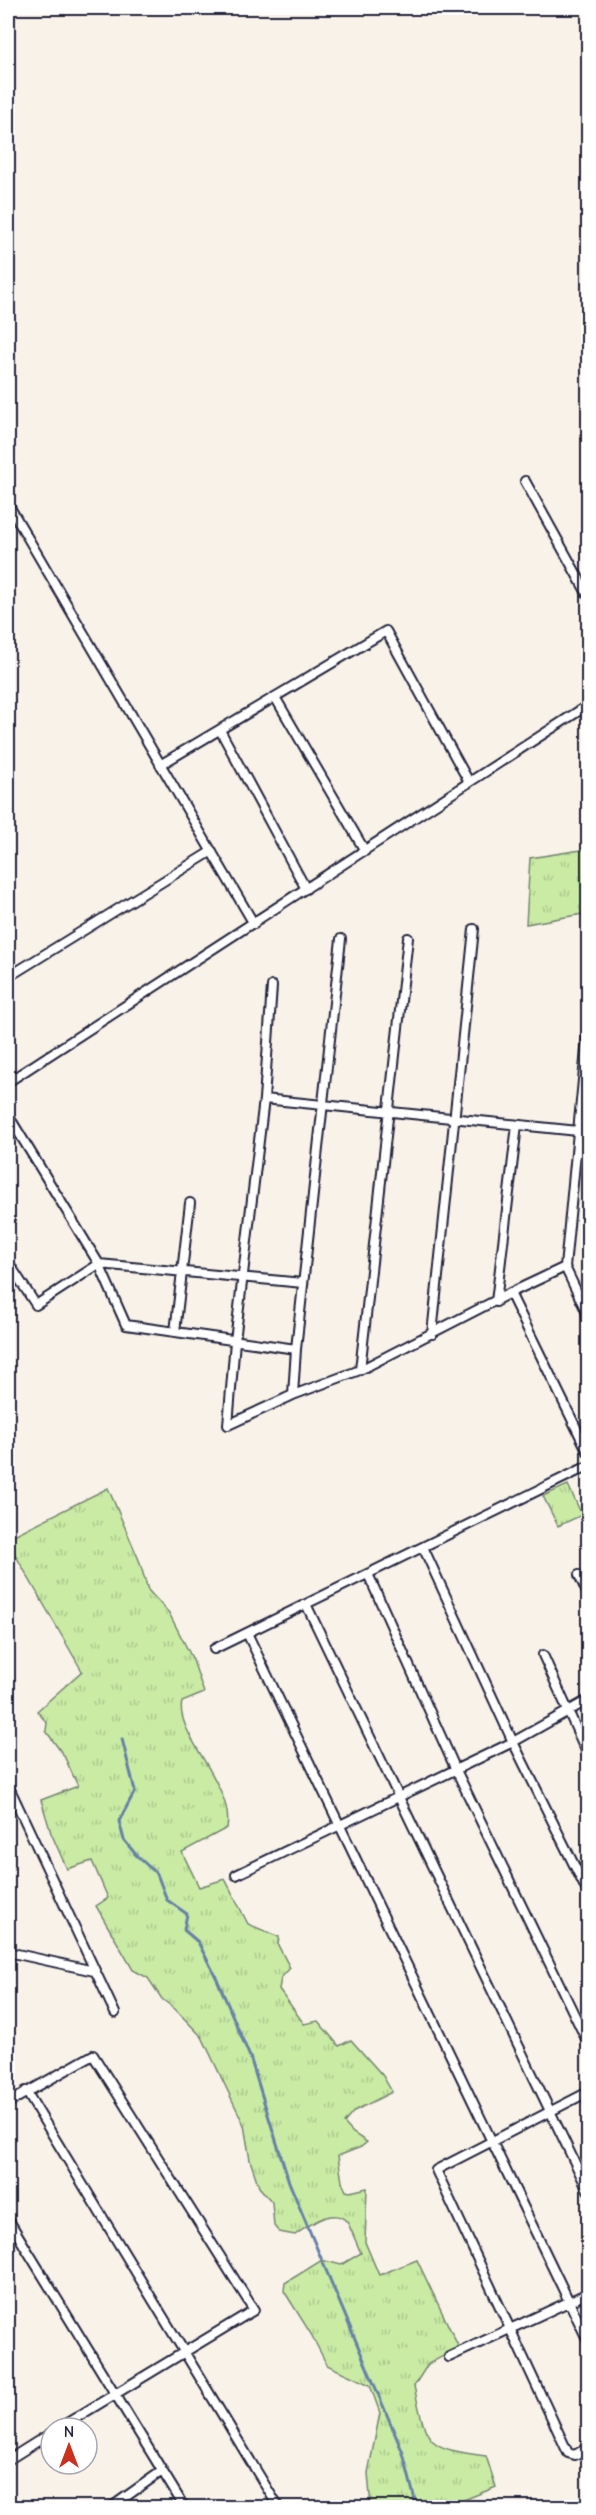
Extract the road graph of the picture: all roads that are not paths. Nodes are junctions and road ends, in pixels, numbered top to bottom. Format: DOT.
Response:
graph roads {
  1 [pos="525,481"];
  2 [pos="8,504"];
  3 [pos="588,595"];
  4 [pos="275,698"];
  5 [pos="588,705"];
  6 [pos="220,730"];
  7 [pos="160,765"];
  8 [pos="469,783"];
  9 [pos="212,851"];
  10 [pos="365,852"];
  11 [pos="306,889"];
  12 [pos="254,924"];
  13 [pos="474,929"];
  14 [pos="408,938"];
  15 [pos="341,939"];
  16 [pos="8,977"];
  17 [pos="272,986"];
  18 [pos="588,1028"];
  19 [pos="8,1082"];
  20 [pos="264,1099"];
  21 [pos="324,1105"];
  22 [pos="389,1110"];
  23 [pos="8,1115"];
  24 [pos="454,1119"];
  25 [pos="517,1125"];
  26 [pos="578,1131"];
  27 [pos="588,1132"];
  28 [pos="190,1203"];
  29 [pos="8,1262"];
  30 [pos="99,1264"];
  31 [pos="565,1267"];
  32 [pos="182,1270"];
  33 [pos="243,1276"];
  34 [pos="303,1283"];
  35 [pos="510,1293"];
  36 [pos="496,1302"];
  37 [pos="588,1315"];
  38 [pos="175,1332"];
  39 [pos="432,1335"];
  40 [pos="236,1341"];
  41 [pos="296,1349"];
  42 [pos="360,1370"];
  43 [pos="293,1395"];
  44 [pos="588,1452"];
  45 [pos="588,1466"];
  46 [pos="423,1547"];
  47 [pos="368,1574"];
  48 [pos="579,1575"];
  49 [pos="588,1595"];
  50 [pos="306,1604"];
  51 [pos="247,1633"];
  52 [pos="214,1649"];
  53 [pos="543,1656"];
  54 [pos="588,1700"];
  55 [pos="568,1711"];
  56 [pos="513,1742"];
  57 [pos="588,1755"];
  58 [pos="456,1770"];
  59 [pos="8,1785"];
  60 [pos="398,1798"];
  61 [pos="339,1826"];
  62 [pos="236,1875"];
  63 [pos="588,1893"];
  64 [pos="8,1952"];
  65 [pos="94,1971"];
  66 [pos="115,2013"];
  67 [pos="588,2043"];
  68 [pos="26,2091"];
  69 [pos="588,2092"];
  70 [pos="8,2103"];
  71 [pos="550,2111"];
  72 [pos="493,2141"];
  73 [pos="588,2190"];
  74 [pos="8,2219"];
  75 [pos="588,2293"];
  76 [pos="570,2303"];
  77 [pos="510,2329"];
  78 [pos="588,2341"];
  79 [pos="185,2352"];
  80 [pos="449,2358"];
  81 [pos="115,2393"];
  82 [pos="78,2416"];
  83 [pos="39,2441"];
  84 [pos="588,2447"];
  85 [pos="8,2460"];
  86 [pos="162,2471"];
  87 [pos="110,2508"];
  88 [pos="184,2508"];
  89 [pos="279,2508"];
  1 -- 3 [label="street"];
  2 -- 7 [label="street"];
  4 -- 6 [label="street"];
  4 -- 8 [label="street"];
  4 -- 10 [label="street"];
  5 -- 8 [label="street"];
  6 -- 7 [label="street"];
  6 -- 11 [label="street"];
  7 -- 9 [label="street"];
  8 -- 10 [label="street"];
  9 -- 12 [label="street"];
  9 -- 16 [label="street"];
  10 -- 11 [label="street"];
  11 -- 12 [label="street"];
  12 -- 19 [label="street"];
  13 -- 24 [label="street"];
  14 -- 22 [label="street"];
  15 -- 21 [label="street"];
  17 -- 20 [label="street"];
  18 -- 26 [label="street"];
  20 -- 21 [label="street"];
  20 -- 33 [label="street"];
  21 -- 22 [label="street"];
  21 -- 34 [label="street"];
  22 -- 24 [label="street"];
  22 -- 42 [label="street"];
  23 -- 30 [label="street"];
  24 -- 25 [label="street"];
  24 -- 39 [label="street"];
  25 -- 26 [label="street"];
  25 -- 36 [label="street"];
  26 -- 27 [label="street"];
  26 -- 31 [label="street"];
  28 -- 32 [label="street"];
  29 -- 30 [label="street"];
  30 -- 32 [label="street"];
  30 -- 38 [label="street"];
  31 -- 35 [label="street"];
  31 -- 37 [label="street"];
  32 -- 33 [label="street"];
  32 -- 38 [label="street"];
  33 -- 34 [label="street"];
  33 -- 40 [label="street"];
  34 -- 41 [label="street"];
  35 -- 36 [label="street"];
  35 -- 44 [label="street"];
  36 -- 39 [label="street"];
  38 -- 40 [label="street"];
  39 -- 42 [label="street"];
  40 -- 41 [label="street"];
  40 -- 43 [label="street"];
  41 -- 43 [label="street"];
  42 -- 43 [label="street"];
  45 -- 46 [label="street"];
  46 -- 47 [label="street"];
  46 -- 56 [label="street"];
  47 -- 50 [label="street"];
  47 -- 58 [label="street"];
  48 -- 49 [label="street"];
  50 -- 51 [label="street"];
  50 -- 60 [label="street"];
  51 -- 52 [label="street"];
  51 -- 61 [label="street"];
  53 -- 55 [label="street"];
  54 -- 55 [label="street"];
  55 -- 56 [label="street"];
  55 -- 57 [label="street"];
  56 -- 58 [label="street"];
  56 -- 63 [label="street"];
  58 -- 60 [label="street"];
  58 -- 67 [label="street"];
  59 -- 65 [label="street"];
  60 -- 61 [label="street"];
  60 -- 71 [label="street"];
  61 -- 62 [label="street"];
  61 -- 72 [label="street"];
  64 -- 65 [label="street"];
  65 -- 66 [label="street"];
  68 -- 70 [label="street"];
  68 -- 79 [label="street"];
  68 -- 79 [label="street"];
  69 -- 71 [label="street"];
  71 -- 72 [label="street"];
  71 -- 73 [label="street"];
  72 -- 76 [label="street"];
  72 -- 77 [label="street"];
  74 -- 81 [label="street"];
  75 -- 76 [label="street"];
  76 -- 77 [label="street"];
  76 -- 78 [label="street"];
  77 -- 80 [label="street"];
  77 -- 84 [label="street"];
  79 -- 81 [label="street"];
  79 -- 89 [label="street"];
  81 -- 82 [label="street"];
  81 -- 86 [label="street"];
  83 -- 85 [label="street"];
  86 -- 87 [label="street"];
  86 -- 88 [label="street"];
}
